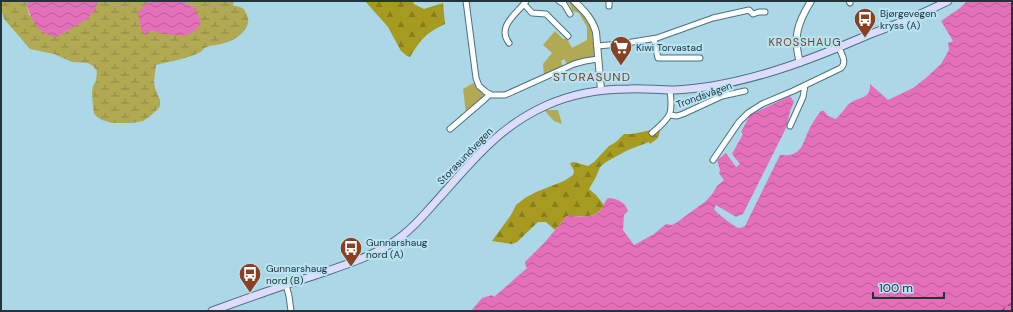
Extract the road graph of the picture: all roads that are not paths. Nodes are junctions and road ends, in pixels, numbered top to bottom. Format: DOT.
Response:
graph roads {
  1 [pos="466,1"];
  2 [pos="559,1"];
  3 [pos="574,1"];
  4 [pos="811,1"];
  5 [pos="948,1"];
  6 [pos="525,2"];
  7 [pos="765,12"];
  8 [pos="570,14"];
  9 [pos="568,36"];
  10 [pos="654,39"];
  11 [pos="509,43"];
  12 [pos="597,46"];
  13 [pos="838,48"];
  14 [pos="700,58"];
  15 [pos="598,59"];
  16 [pos="800,63"];
  17 [pos="805,85"];
  18 [pos="601,90"];
  19 [pos="670,90"];
  20 [pos="745,91"];
  21 [pos="490,94"];
  22 [pos="669,115"];
  23 [pos="790,126"];
  24 [pos="450,129"];
  25 [pos="652,133"];
  26 [pos="713,160"];
  27 [pos="286,285"];
  28 [pos="212,311"];
  29 [pos="291,311"];
  1 -- 21 [label="street"];
  2 -- 8 [label="street"];
  3 -- 12 [label="street"];
  4 -- 16 [label="street"];
  5 -- 13 [label="main road, Storasundvegen"];
  6 -- 9 [label="street"];
  6 -- 11 [label="street"];
  7 -- 10 [label="street"];
  10 -- 12 [label="street"];
  10 -- 14 [label="street"];
  12 -- 15 [label="street"];
  13 -- 16 [label="main road, Storasundvegen"];
  13 -- 17 [label="street"];
  15 -- 18 [label="street"];
  15 -- 21 [label="street"];
  16 -- 19 [label="main road, Storasundvegen"];
  17 -- 23 [label="street"];
  17 -- 26 [label="street"];
  18 -- 19 [label="main road, Storasundvegen"];
  18 -- 27 [label="main road, Storasundvegen"];
  19 -- 22 [label="street, Trondsvågen"];
  20 -- 22 [label="street, Trondsvågen"];
  21 -- 24 [label="street"];
  22 -- 25 [label="street, Trondsvågen"];
  27 -- 28 [label="main road, Storasundvegen"];
  27 -- 29 [label="street"];
}
